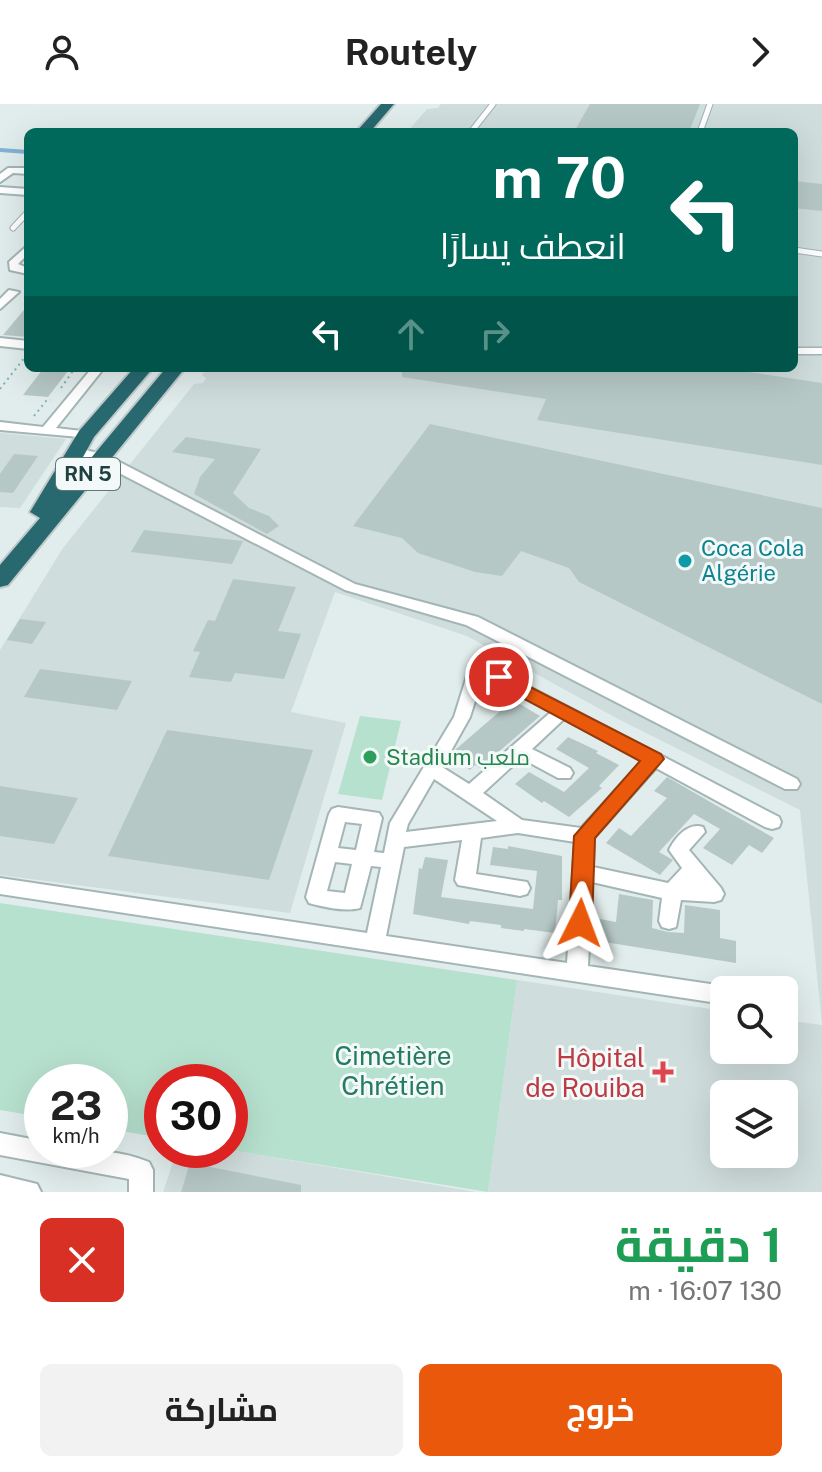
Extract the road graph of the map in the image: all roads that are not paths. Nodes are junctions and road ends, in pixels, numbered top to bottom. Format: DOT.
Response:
graph roads {
  1 [pos="388,104"];
  2 [pos="493,104"];
  3 [pos="710,104"];
  4 [pos="367,128"];
  5 [pos="474,128"];
  6 [pos="701,128"];
  7 [pos="24,171"];
  8 [pos="0,179"];
  9 [pos="0,190"];
  10 [pos="24,192"];
  11 [pos="24,216"];
  12 [pos="13,228"];
  13 [pos="798,251"];
  14 [pos="24,252"];
  15 [pos="822,254"];
  16 [pos="24,270"];
  17 [pos="13,292"];
  18 [pos="0,306"];
  19 [pos="0,342"];
  20 [pos="24,345"];
  21 [pos="798,351"];
  22 [pos="822,351"];
  23 [pos="95,372"];
  24 [pos="141,372"];
  25 [pos="173,372"];
  26 [pos="0,426"];
  27 [pos="47,430"];
  28 [pos="82,444"];
  29 [pos="101,458"];
  30 [pos="0,579"];
  31 [pos="563,711"];
  32 [pos="520,750"];
  33 [pos="654,759"];
  34 [pos="432,769"];
  35 [pos="564,773"];
  36 [pos="791,784"];
  37 [pos="470,794"];
  38 [pos="772,822"];
  39 [pos="518,826"];
  40 [pos="473,831"];
  41 [pos="696,832"];
  42 [pos="585,836"];
  43 [pos="395,841"];
  44 [pos="327,854"];
  45 [pos="363,857"];
  46 [pos="391,861"];
  47 [pos="694,868"];
  48 [pos="583,872"];
  49 [pos="0,886"];
  50 [pos="520,888"];
  51 [pos="672,892"];
  52 [pos="669,921"];
  53 [pos="375,943"];
  54 [pos="577,973"];
  55 [pos="710,993"];
  56 [pos="0,1144"];
  57 [pos="141,1181"];
  58 [pos="0,1187"];
  59 [pos="29,1192"];
  1 -- 4 [label="highway"];
  2 -- 5 [label="lane"];
  3 -- 6 [label="lane"];
  7 -- 8 [label="street"];
  9 -- 10 [label="street"];
  11 -- 12 [label="lane"];
  13 -- 15 [label="lane"];
  14 -- 16 [label="street"];
  17 -- 18 [label="street"];
  19 -- 20 [label="street"];
  21 -- 22 [label="lane"];
  23 -- 27 [label="street"];
  24 -- 28 [label="highway, RN 5"];
  25 -- 29 [label="highway, RN 5"];
  26 -- 27 [label="street"];
  27 -- 28 [label="street"];
  28 -- 29 [label="street"];
  28 -- 30 [label="highway, RN 5"];
  29 -- 30 [label="highway, RN 5"];
  29 -- 36 [label="street"];
  31 -- 32 [label="street"];
  31 -- 33 [label="street"];
  31 -- 34 [label="street"];
  32 -- 35 [label="street"];
  32 -- 37 [label="street"];
  33 -- 38 [label="street"];
  33 -- 42 [label="street"];
  34 -- 37 [label="street"];
  34 -- 43 [label="street"];
  37 -- 39 [label="street"];
  39 -- 40 [label="street"];
  39 -- 42 [label="street"];
  40 -- 43 [label="street"];
  40 -- 50 [label="street"];
  41 -- 47 [label="street"];
  42 -- 48 [label="street"];
  43 -- 46 [label="street"];
  44 -- 45 [label="street"];
  44 -- 45 [label="street"];
  44 -- 45 [label="street"];
  45 -- 46 [label="street"];
  46 -- 53 [label="street"];
  47 -- 51 [label="street"];
  47 -- 51 [label="street"];
  48 -- 51 [label="street"];
  48 -- 54 [label="street"];
  49 -- 53 [label="street"];
  51 -- 52 [label="street"];
  53 -- 54 [label="street"];
  54 -- 55 [label="street"];
  56 -- 57 [label="street"];
  58 -- 59 [label="street"];
}
